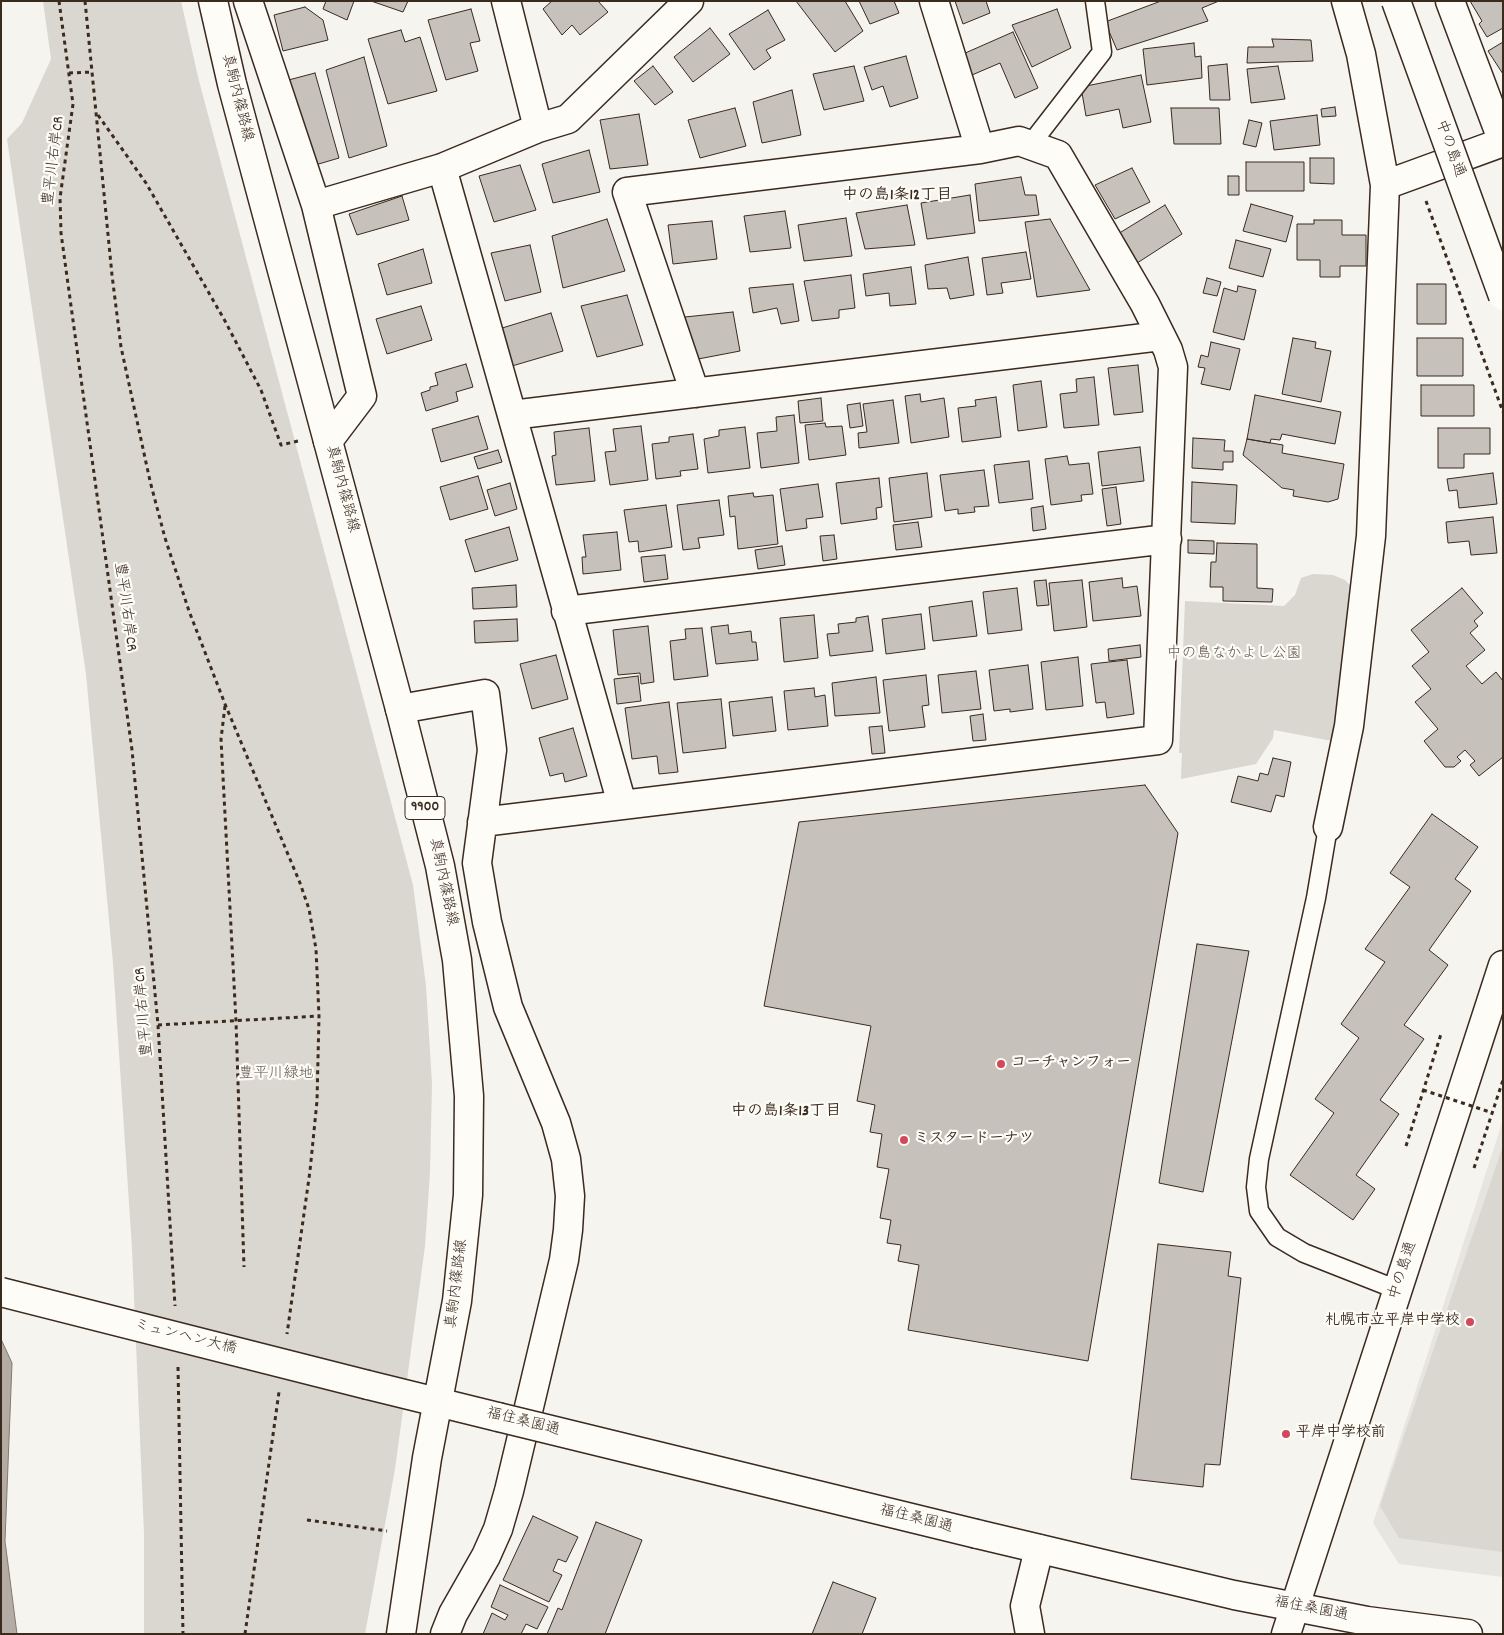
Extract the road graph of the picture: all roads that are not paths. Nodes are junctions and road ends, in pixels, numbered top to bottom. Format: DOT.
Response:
graph roads {
  1 [pos="212,1"];
  2 [pos="248,1"];
  3 [pos="506,1"];
  4 [pos="689,1"];
  5 [pos="934,1"];
  6 [pos="1096,1"];
  7 [pos="1346,1"];
  8 [pos="1396,1"];
  9 [pos="1450,1"];
  10 [pos="538,128"];
  11 [pos="1503,142"];
  12 [pos="1030,145"];
  13 [pos="980,149"];
  14 [pos="442,168"];
  15 [pos="1386,185"];
  16 [pos="316,205"];
  17 [pos="1503,296"];
  18 [pos="1161,336"];
  19 [pos="695,393"];
  20 [pos="512,415"];
  21 [pos="315,441"];
  22 [pos="1168,539"];
  23 [pos="566,611"];
  24 [pos="400,709"];
  25 [pos="622,804"];
  26 [pos="482,822"];
  27 [pos="1328,827"];
  28 [pos="1503,965"];
  29 [pos="1398,1290"];
  30 [pos="1,1292"];
  31 [pos="368,1385"];
  32 [pos="438,1402"];
  33 [pos="1039,1549"];
  34 [pos="1295,1607"];
  35 [pos="401,1634"];
  36 [pos="445,1634"];
  37 [pos="1030,1634"];
  38 [pos="1286,1634"];
  39 [pos="1468,1634"];
  1 -- 21 [label="main road, 真駒内篠路線 / 9900"];
  2 -- 16 [label="main road"];
  3 -- 10 [label="main road"];
  4 -- 10 [label="main road"];
  5 -- 13 [label="main road"];
  6 -- 12 [label="lane"];
  7 -- 15 [label="main road"];
  8 -- 17 [label="main road, 中の島通, bridge"];
  9 -- 11 [label="main road"];
  10 -- 14 [label="main road"];
  11 -- 15 [label="main road"];
  12 -- 13 [label="main road"];
  12 -- 18 [label="main road"];
  13 -- 19 [label="main road"];
  14 -- 16 [label="main road"];
  14 -- 20 [label="main road"];
  15 -- 27 [label="main road"];
  16 -- 21 [label="main road"];
  18 -- 19 [label="main road"];
  18 -- 22 [label="main road"];
  19 -- 20 [label="main road"];
  20 -- 23 [label="main road"];
  21 -- 24 [label="main road, 真駒内篠路線 / 9900"];
  22 -- 23 [label="main road"];
  22 -- 25 [label="main road"];
  23 -- 25 [label="main road"];
  24 -- 26 [label="main road"];
  24 -- 32 [label="main road, 真駒内篠路線 / 9900"];
  25 -- 26 [label="main road"];
  26 -- 36 [label="main road"];
  27 -- 29 [label="lane"];
  28 -- 29 [label="main road, 中の島通"];
  29 -- 34 [label="main road, 中の島通"];
  30 -- 31 [label="main road, ミュンヘン大橋, bridge"];
  31 -- 32 [label="main road, 福住桑園通"];
  32 -- 33 [label="main road, 福住桑園通, bridge"];
  32 -- 35 [label="main road, 真駒内篠路線 / 9900"];
  33 -- 34 [label="main road, 福住桑園通"];
  33 -- 37 [label="main road"];
  34 -- 38 [label="main road, 中の島通"];
  34 -- 39 [label="main road, 福住桑園通"];
}
